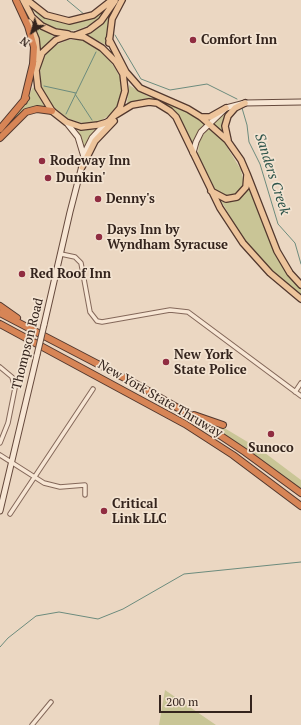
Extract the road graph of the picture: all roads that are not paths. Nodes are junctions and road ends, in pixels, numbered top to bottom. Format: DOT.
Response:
graph roads {
  1 [pos="17,0"];
  2 [pos="23,0"];
  3 [pos="26,0"];
  4 [pos="112,0"];
  5 [pos="116,0"];
  6 [pos="122,0"];
  7 [pos="73,35"];
  8 [pos="109,39"];
  9 [pos="116,62"];
  10 [pos="36,67"];
  11 [pos="123,74"];
  12 [pos="24,101"];
  13 [pos="301,102"];
  14 [pos="176,103"];
  15 [pos="245,104"];
  16 [pos="132,105"];
  17 [pos="226,108"];
  18 [pos="52,111"];
  19 [pos="114,116"];
  20 [pos="200,117"];
  21 [pos="66,122"];
  22 [pos="108,122"];
  23 [pos="209,124"];
  24 [pos="0,129"];
  25 [pos="0,138"];
  26 [pos="230,144"];
  27 [pos="193,153"];
  28 [pos="84,158"];
  29 [pos="82,167"];
  30 [pos="247,174"];
  31 [pos="211,191"];
  32 [pos="61,254"];
  33 [pos="301,285"];
  34 [pos="300,299"];
  35 [pos="0,306"];
  36 [pos="0,313"];
  37 [pos="0,324"];
  38 [pos="33,330"];
  39 [pos="0,367"];
  40 [pos="301,383"];
  41 [pos="93,389"];
  42 [pos="295,392"];
  43 [pos="301,396"];
  44 [pos="175,406"];
  45 [pos="223,425"];
  46 [pos="0,443"];
  47 [pos="0,455"];
  48 [pos="12,463"];
  49 [pos="33,478"];
  50 [pos="301,493"];
  51 [pos="85,495"];
  52 [pos="301,506"];
  53 [pos="0,510"];
  54 [pos="10,514"];
  55 [pos="51,702"];
  56 [pos="32,725"];
  1 -- 10 [label="main road"];
  1 -- 12 [label="highway"];
  2 -- 7 [label="main road"];
  3 -- 4 [label="main road"];
  5 -- 7 [label="main road"];
  6 -- 8 [label="main road"];
  7 -- 9 [label="main road"];
  7 -- 10 [label="main road"];
  8 -- 9 [label="main road"];
  8 -- 14 [label="main road"];
  9 -- 11 [label="main road"];
  10 -- 12 [label="highway"];
  10 -- 18 [label="main road"];
  11 -- 14 [label="main road"];
  11 -- 19 [label="main road"];
  12 -- 24 [label="highway"];
  13 -- 15 [label="street"];
  14 -- 20 [label="main road"];
  15 -- 17 [label="street"];
  15 -- 26 [label="main road"];
  16 -- 19 [label="main road"];
  16 -- 27 [label="main road"];
  16 -- 29 [label="main road"];
  17 -- 20 [label="main road"];
  17 -- 23 [label="street"];
  18 -- 21 [label="main road"];
  18 -- 25 [label="highway"];
  19 -- 22 [label="main road"];
  20 -- 23 [label="main road"];
  21 -- 22 [label="main road"];
  21 -- 28 [label="street, Thompson Road"];
  22 -- 28 [label="street, Thompson Road"];
  23 -- 26 [label="main road"];
  23 -- 27 [label="street"];
  26 -- 30 [label="main road"];
  27 -- 31 [label="main road"];
  28 -- 29 [label="street, Thompson Road"];
  29 -- 32 [label="street, Thompson Road"];
  30 -- 31 [label="main road"];
  30 -- 33 [label="main road"];
  31 -- 34 [label="main road"];
  32 -- 42 [label="street"];
  32 -- 48 [label="street, Thompson Road, bridge"];
  35 -- 38 [label="highway"];
  36 -- 38 [label="highway, New York State Thruway"];
  37 -- 52 [label="highway, New York State Thruway"];
  38 -- 44 [label="highway, New York State Thruway"];
  39 -- 46 [label="street"];
  40 -- 42 [label="street"];
  41 -- 49 [label="street"];
  42 -- 43 [label="street"];
  44 -- 45 [label="highway"];
  44 -- 50 [label="highway, New York State Thruway"];
  47 -- 48 [label="street"];
  48 -- 49 [label="street"];
  48 -- 53 [label="street, Thompson Road"];
  49 -- 51 [label="street"];
  49 -- 54 [label="street"];
  55 -- 56 [label="street"];
}
